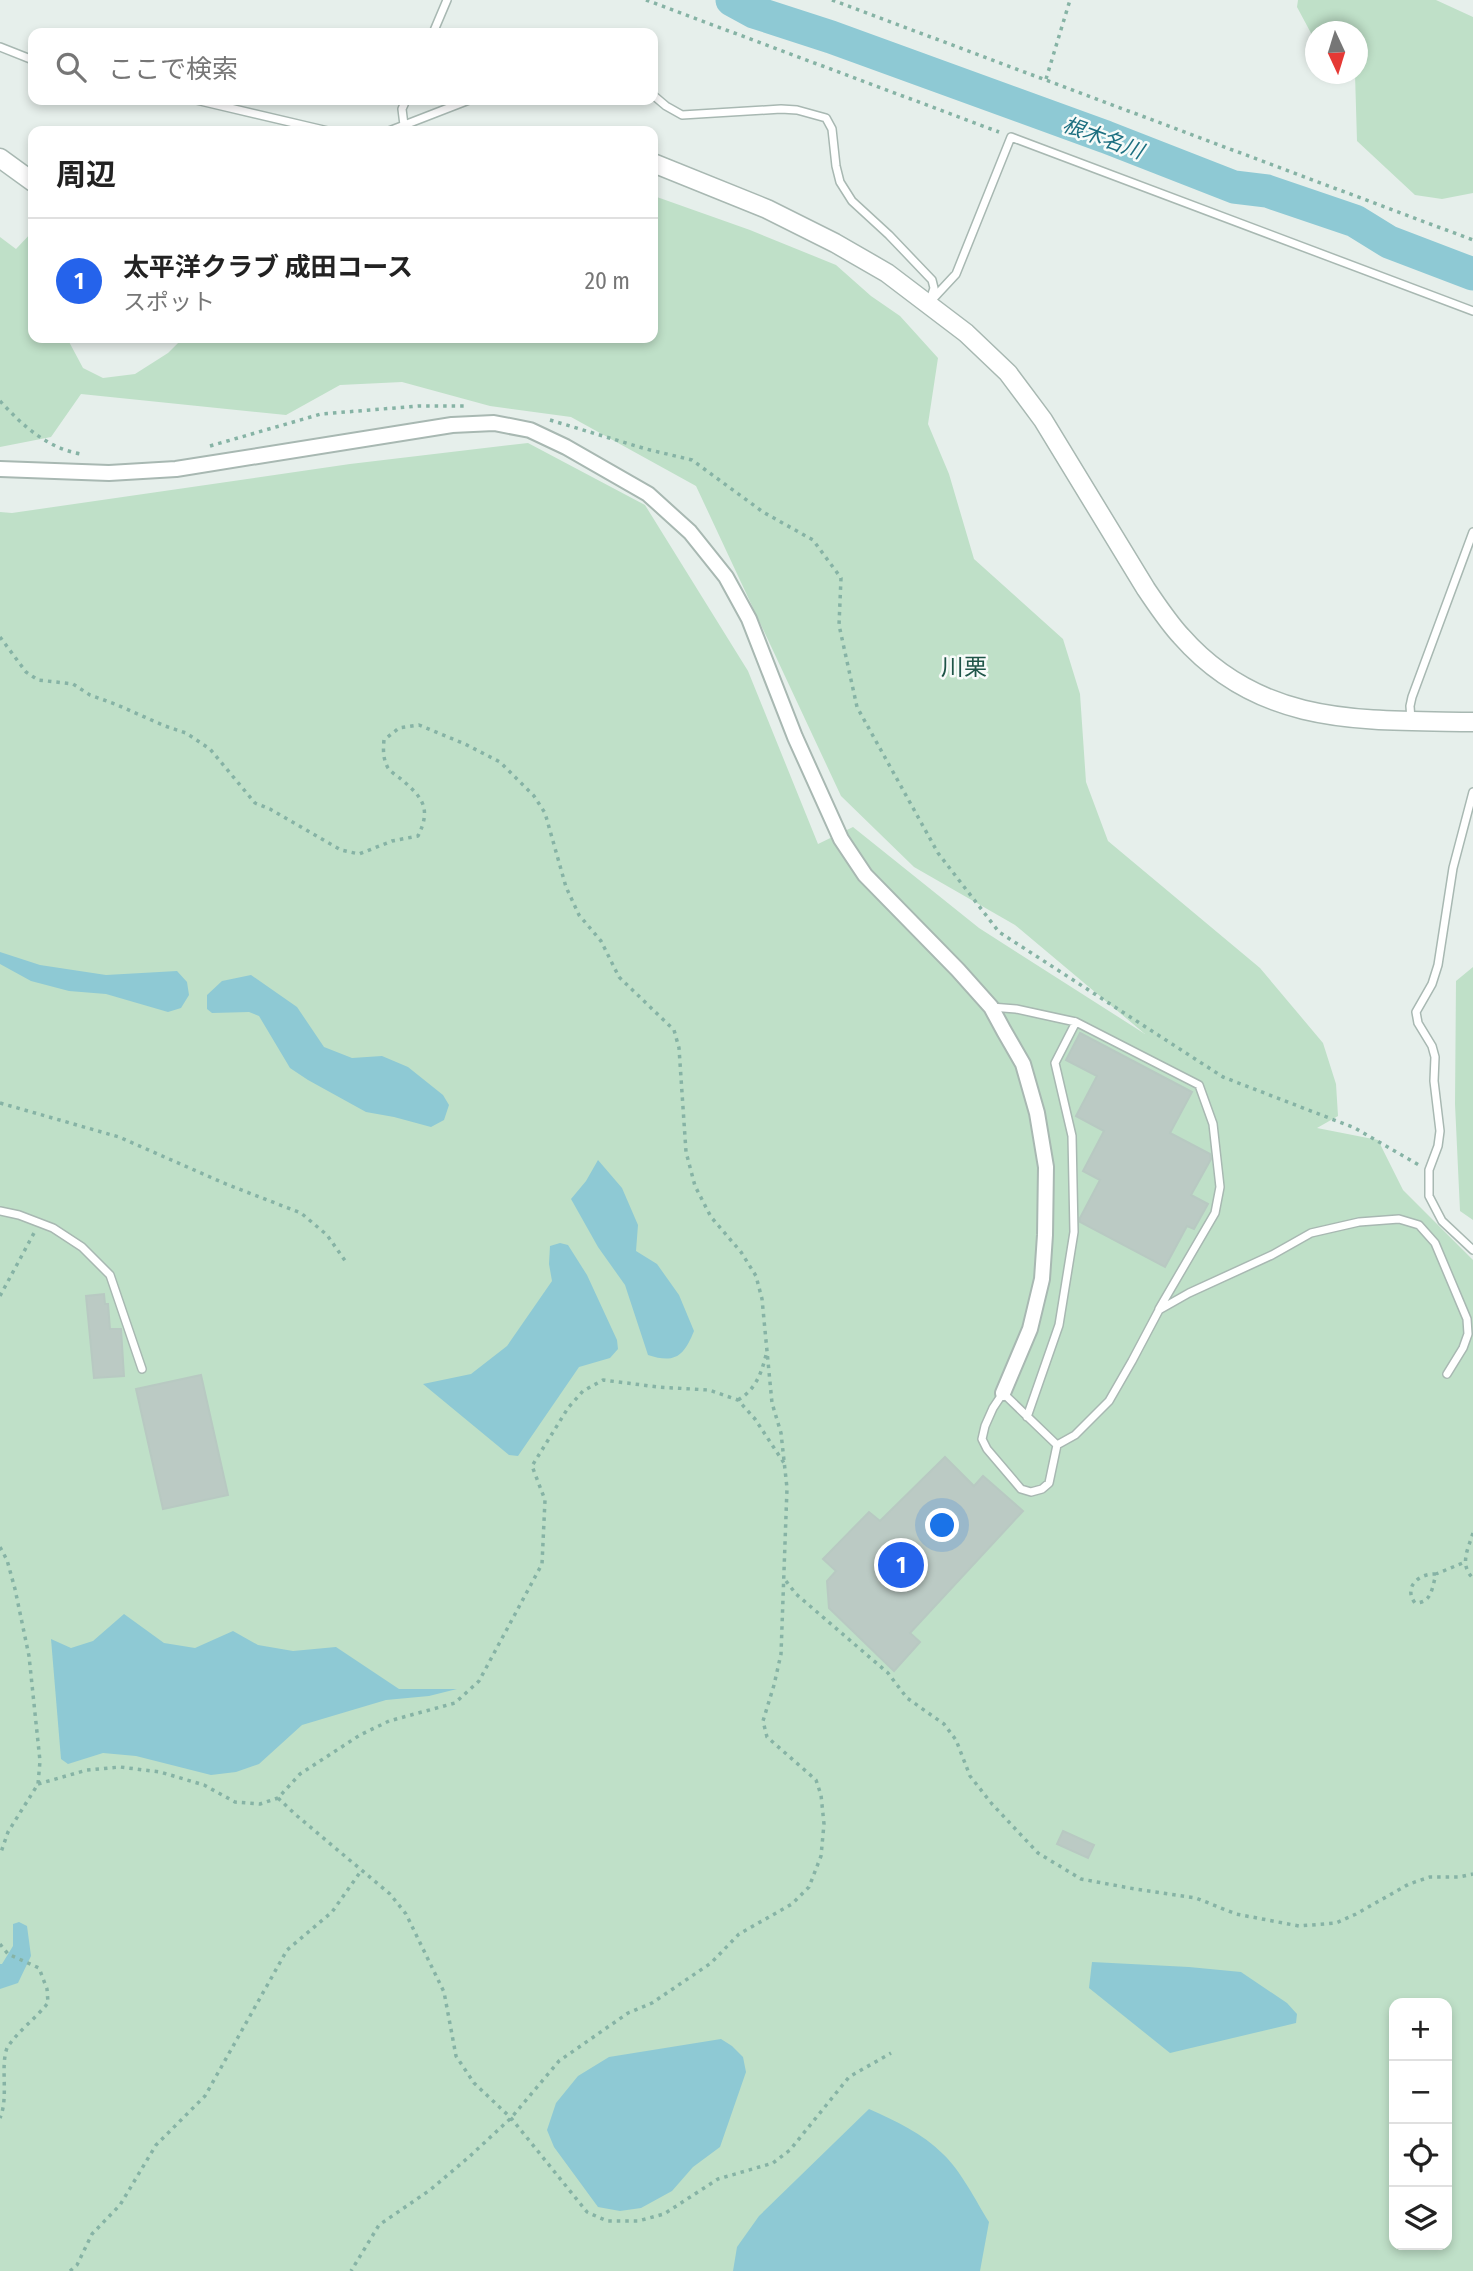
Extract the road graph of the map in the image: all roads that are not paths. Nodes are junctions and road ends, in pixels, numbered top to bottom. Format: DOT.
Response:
graph roads {
  1 [pos="447,0"];
  2 [pos="435,28"];
  3 [pos="0,47"];
  4 [pos="28,58"];
  5 [pos="658,99"];
  6 [pos="217,105"];
  7 [pos="404,105"];
  8 [pos="456,105"];
  9 [pos="404,125"];
  10 [pos="307,126"];
  11 [pos="0,158"];
  12 [pos="658,165"];
  13 [pos="28,178"];
  14 [pos="929,303"];
  15 [pos="1473,311"];
  16 [pos="0,470"];
  17 [pos="1473,533"];
  18 [pos="1411,721"];
  19 [pos="1473,722"];
  20 [pos="1473,792"];
  21 [pos="991,1007"];
  22 [pos="1076,1022"];
  23 [pos="0,1212"];
  24 [pos="1473,1250"];
  25 [pos="1159,1310"];
  26 [pos="142,1369"];
  27 [pos="1447,1374"];
  28 [pos="1003,1393"];
  29 [pos="1027,1417"];
  30 [pos="1057,1445"];
  1 -- 2 [label="lane"];
  3 -- 4 [label="lane"];
  5 -- 14 [label="lane"];
  6 -- 10 [label="lane"];
  7 -- 9 [label="lane"];
  8 -- 9 [label="lane"];
  11 -- 13 [label="street"];
  12 -- 14 [label="street"];
  14 -- 15 [label="lane"];
  14 -- 18 [label="street"];
  16 -- 21 [label="street"];
  17 -- 18 [label="lane"];
  18 -- 19 [label="street"];
  20 -- 24 [label="lane"];
  21 -- 22 [label="lane"];
  21 -- 28 [label="street"];
  22 -- 25 [label="lane"];
  22 -- 29 [label="lane"];
  23 -- 26 [label="lane"];
  25 -- 27 [label="lane"];
  25 -- 30 [label="lane"];
  28 -- 29 [label="lane"];
  28 -- 30 [label="lane"];
  29 -- 30 [label="lane"];
}
